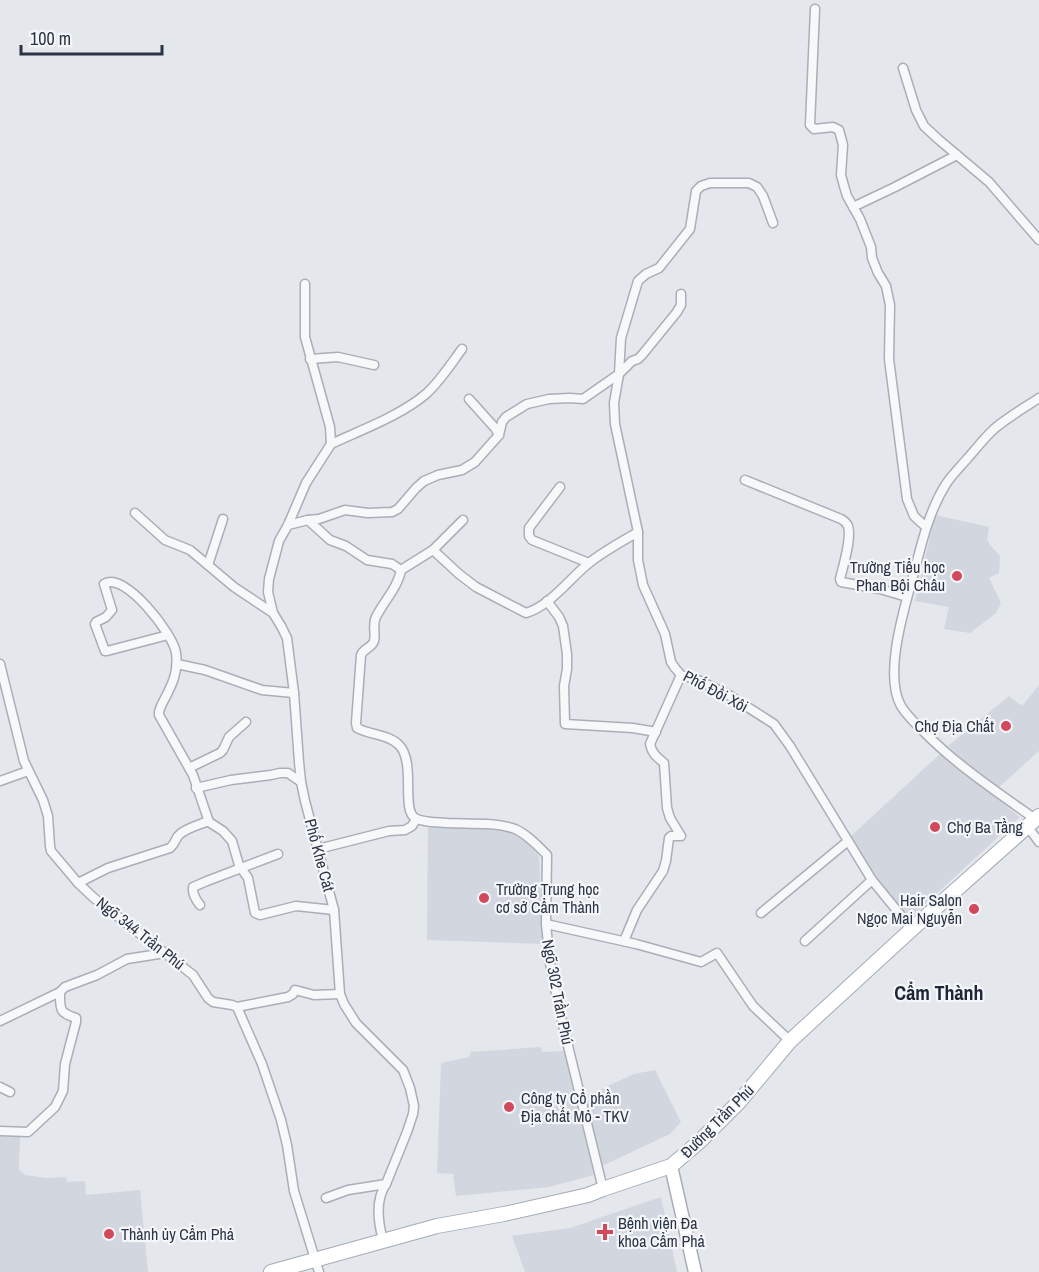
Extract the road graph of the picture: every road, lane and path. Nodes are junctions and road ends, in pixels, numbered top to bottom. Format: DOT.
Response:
graph roads {
  1 [pos="815,9"];
  2 [pos="903,68"];
  3 [pos="957,155"];
  4 [pos="853,207"];
  5 [pos="773,223"];
  6 [pos="1039,240"];
  7 [pos="305,284"];
  8 [pos="681,294"];
  9 [pos="462,349"];
  10 [pos="310,359"];
  11 [pos="374,365"];
  12 [pos="618,374"];
  13 [pos="1039,398"];
  14 [pos="470,399"];
  15 [pos="499,435"];
  16 [pos="331,444"];
  17 [pos="745,480"];
  18 [pos="560,487"];
  19 [pos="135,513"];
  20 [pos="223,519"];
  21 [pos="308,520"];
  22 [pos="463,520"];
  23 [pos="288,525"];
  24 [pos="926,527"];
  25 [pos="638,532"];
  26 [pos="433,550"];
  27 [pos="589,563"];
  28 [pos="208,565"];
  29 [pos="401,570"];
  30 [pos="268,592"];
  31 [pos="907,597"];
  32 [pos="251,600"];
  33 [pos="547,602"];
  34 [pos="273,613"];
  35 [pos="168,635"];
  36 [pos="0,663"];
  37 [pos="177,664"];
  38 [pos="681,675"];
  39 [pos="294,693"];
  40 [pos="246,722"];
  41 [pos="656,732"];
  42 [pos="189,768"];
  43 [pos="28,771"];
  44 [pos="0,781"];
  45 [pos="301,782"];
  46 [pos="196,788"];
  47 [pos="416,819"];
  48 [pos="1034,821"];
  49 [pos="209,822"];
  50 [pos="848,841"];
  51 [pos="1039,842"];
  52 [pos="318,849"];
  53 [pos="278,854"];
  54 [pos="242,868"];
  55 [pos="873,880"];
  56 [pos="78,883"];
  57 [pos="200,905"];
  58 [pos="334,910"];
  59 [pos="761,913"];
  60 [pos="546,924"];
  61 [pos="912,929"];
  62 [pos="624,941"];
  63 [pos="805,941"];
  64 [pos="165,953"];
  65 [pos="60,992"];
  66 [pos="340,994"];
  67 [pos="237,1007"];
  68 [pos="0,1021"];
  69 [pos="790,1041"];
  70 [pos="0,1087"];
  71 [pos="10,1092"];
  72 [pos="0,1131"];
  73 [pos="671,1166"];
  74 [pos="386,1184"];
  75 [pos="603,1189"];
  76 [pos="326,1198"];
  77 [pos="383,1240"];
  78 [pos="316,1265"];
  79 [pos="270,1272"];
  80 [pos="695,1272"];
  1 -- 4 [label="street"];
  2 -- 3 [label="street"];
  3 -- 4 [label="street"];
  3 -- 6 [label="street"];
  4 -- 24 [label="street"];
  5 -- 12 [label="street, Phố Đồi Xôi"];
  7 -- 10 [label="street"];
  8 -- 12 [label="street"];
  9 -- 16 [label="street"];
  10 -- 11 [label="street"];
  10 -- 16 [label="street"];
  12 -- 15 [label="street"];
  12 -- 25 [label="street, Phố Đồi Xôi"];
  13 -- 24 [label="street"];
  14 -- 15 [label="street"];
  15 -- 21 [label="street"];
  16 -- 23 [label="street"];
  17 -- 31 [label="street"];
  18 -- 27 [label="street"];
  19 -- 28 [label="street"];
  20 -- 28 [label="street"];
  21 -- 23 [label="street"];
  21 -- 29 [label="street"];
  22 -- 26 [label="street"];
  23 -- 30 [label="street"];
  24 -- 31 [label="street"];
  25 -- 27 [label="street"];
  25 -- 38 [label="street, Phố Đồi Xôi"];
  26 -- 29 [label="street"];
  26 -- 33 [label="street"];
  27 -- 33 [label="street"];
  28 -- 32 [label="street"];
  29 -- 47 [label="street"];
  30 -- 32 [label="street"];
  30 -- 34 [label="street, Phố Khe Cát"];
  31 -- 48 [label="street"];
  32 -- 34 [label="street"];
  33 -- 41 [label="street"];
  34 -- 39 [label="street, Phố Khe Cát"];
  35 -- 35 [label="street"];
  35 -- 37 [label="street"];
  36 -- 43 [label="street, Ngõ 344 Trần Phú"];
  37 -- 39 [label="street"];
  37 -- 42 [label="street"];
  38 -- 41 [label="street"];
  38 -- 50 [label="street, Phố Đồi Xôi"];
  39 -- 45 [label="street, Phố Khe Cát"];
  40 -- 42 [label="street"];
  41 -- 62 [label="street"];
  42 -- 46 [label="street"];
  43 -- 44 [label="street"];
  43 -- 56 [label="street, Ngõ 344 Trần Phú"];
  45 -- 46 [label="street"];
  45 -- 52 [label="street, Phố Khe Cát"];
  46 -- 49 [label="street"];
  47 -- 52 [label="street"];
  47 -- 60 [label="street, Ngõ 302 Trần Phú"];
  48 -- 51 [label="street"];
  48 -- 61 [label="main road, Đường Trần Phú"];
  49 -- 54 [label="street"];
  49 -- 56 [label="street"];
  50 -- 55 [label="street, Phố Đồi Xôi"];
  50 -- 59 [label="street"];
  52 -- 58 [label="street, Phố Khe Cát"];
  53 -- 54 [label="street"];
  54 -- 57 [label="street"];
  54 -- 58 [label="street"];
  55 -- 61 [label="street, Phố Đồi Xôi"];
  55 -- 63 [label="street"];
  56 -- 64 [label="street, Ngõ 344 Trần Phú"];
  58 -- 66 [label="street, Phố Khe Cát"];
  60 -- 62 [label="street"];
  60 -- 75 [label="street, Ngõ 302 Trần Phú"];
  61 -- 69 [label="main road, Đường Trần Phú"];
  62 -- 69 [label="street"];
  64 -- 65 [label="street"];
  64 -- 67 [label="street, Ngõ 344 Trần Phú"];
  65 -- 68 [label="street"];
  65 -- 72 [label="street"];
  66 -- 67 [label="street"];
  66 -- 74 [label="street, Phố Khe Cát"];
  67 -- 78 [label="street"];
  69 -- 73 [label="main road, Đường Trần Phú"];
  70 -- 71 [label="street"];
  73 -- 75 [label="main road, Đường Trần Phú"];
  73 -- 80 [label="street"];
  74 -- 76 [label="street"];
  74 -- 77 [label="street, Phố Khe Cát"];
  75 -- 77 [label="main road, Đường Trần Phú"];
  77 -- 78 [label="main road, Đường Trần Phú"];
  78 -- 79 [label="main road, Đường Trần Phú"];
}
